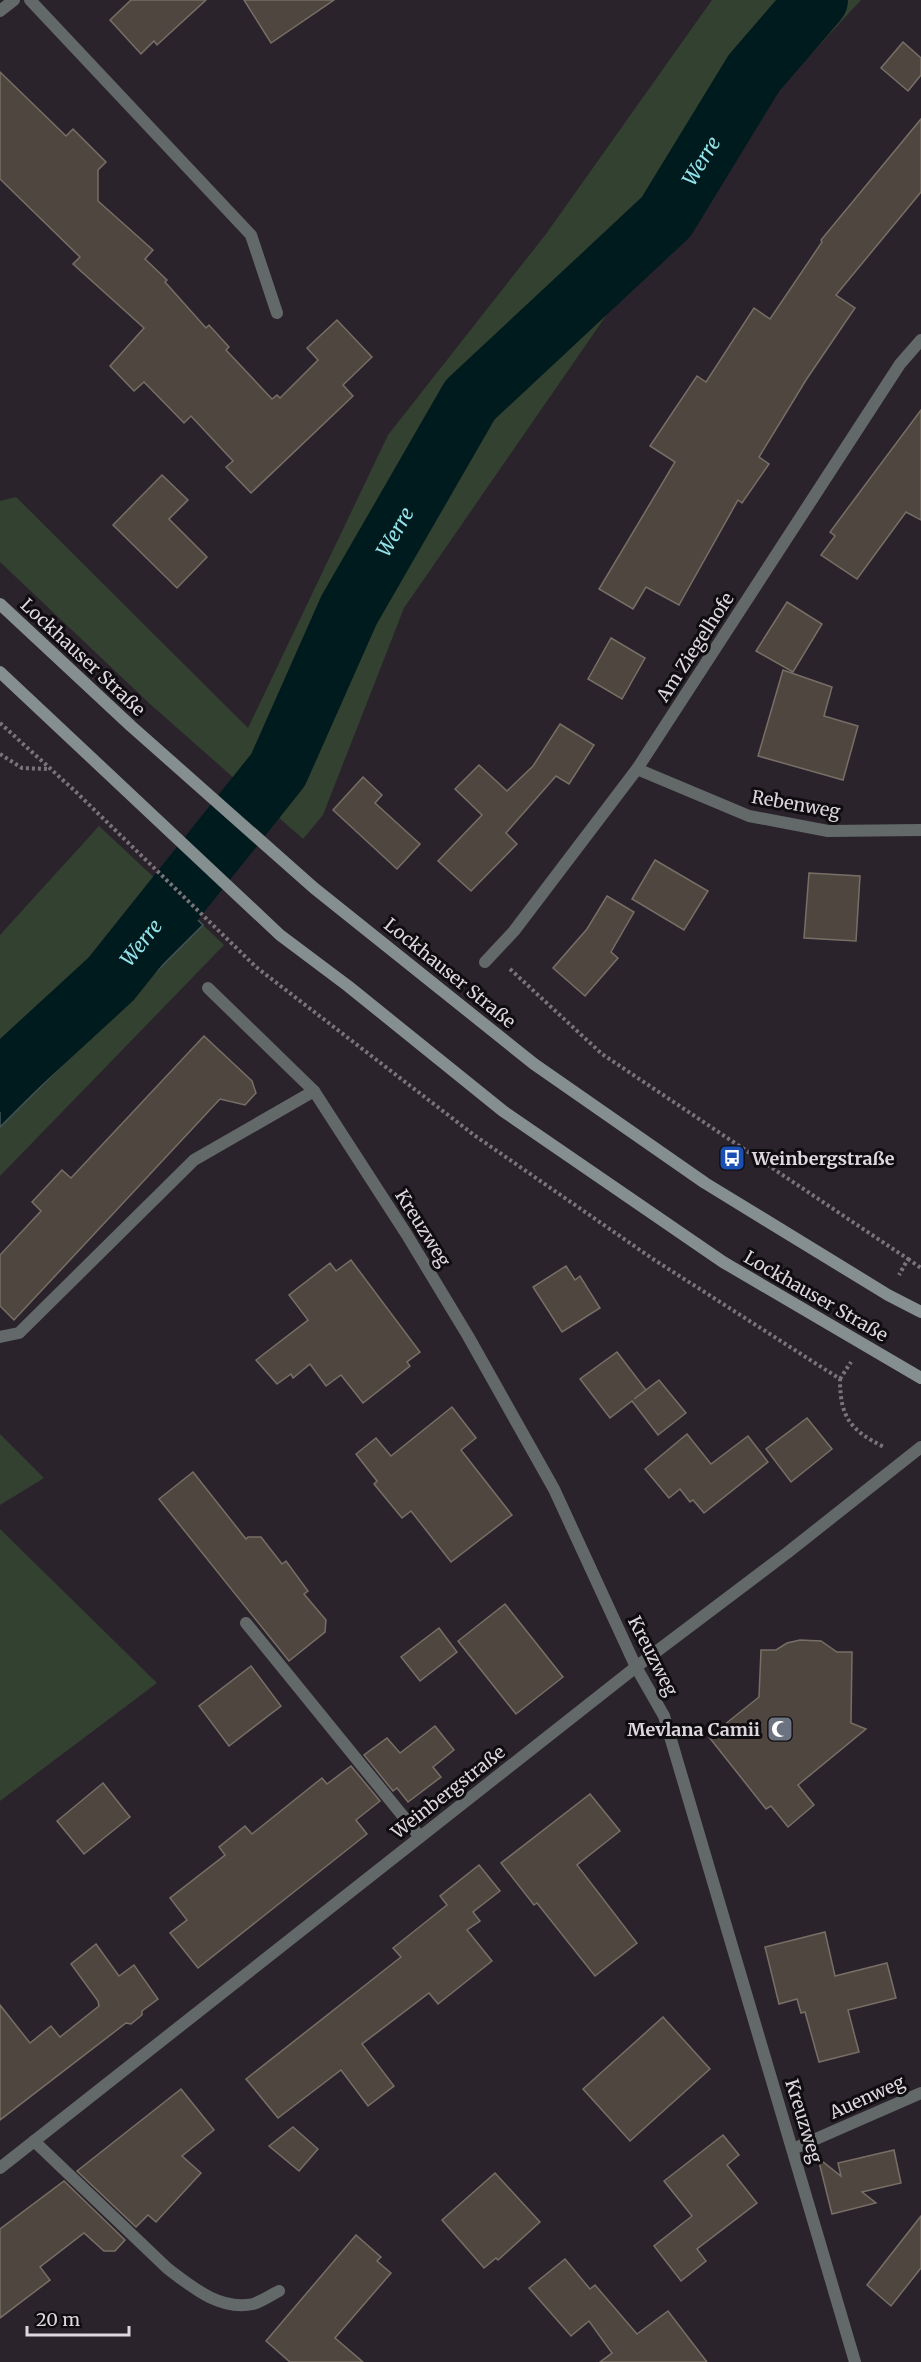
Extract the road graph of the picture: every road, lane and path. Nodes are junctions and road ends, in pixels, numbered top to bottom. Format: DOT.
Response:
graph roads {
  1 [pos="14,0"];
  2 [pos="30,0"];
  3 [pos="0,11"];
  4 [pos="277,313"];
  5 [pos="921,340"];
  6 [pos="0,604"];
  7 [pos="0,672"];
  8 [pos="0,723"];
  9 [pos="0,754"];
  10 [pos="49,769"];
  11 [pos="637,769"];
  12 [pos="921,830"];
  13 [pos="514,932"];
  14 [pos="485,962"];
  15 [pos="208,988"];
  16 [pos="314,1091"];
  17 [pos="909,1259"];
  18 [pos="921,1268"];
  19 [pos="888,1295"];
  20 [pos="921,1312"];
  21 [pos="0,1336"];
  22 [pos="862,1343"];
  23 [pos="921,1378"];
  24 [pos="840,1379"];
  25 [pos="921,1447"];
  26 [pos="908,1459"];
  27 [pos="246,1623"];
  28 [pos="636,1667"];
  29 [pos="420,1837"];
  30 [pos="921,2093"];
  31 [pos="34,2141"];
  32 [pos="794,2149"];
  33 [pos="0,2168"];
  34 [pos="279,2292"];
  35 [pos="855,2362"];
  1 -- 3 [label="street"];
  2 -- 4 [label="street"];
  5 -- 11 [label="street, Am Ziegelhofe"];
  6 -- 19 [label="main road, Lockhauser Straße"];
  7 -- 22 [label="main road, Lockhauser Straße"];
  8 -- 10 [label="path"];
  9 -- 10 [label="path"];
  10 -- 24 [label="path"];
  11 -- 12 [label="street, Rebenweg"];
  11 -- 13 [label="street, Am Ziegelhofe"];
  13 -- 14 [label="street, Am Ziegelhofe"];
  13 -- 17 [label="path"];
  15 -- 16 [label="street, Kreuzweg"];
  16 -- 21 [label="street"];
  16 -- 28 [label="street, Kreuzweg"];
  17 -- 18 [label="path"];
  17 -- 19 [label="path"];
  19 -- 20 [label="main road, Lockhauser Straße"];
  22 -- 23 [label="main road, Lockhauser Straße"];
  22 -- 24 [label="path"];
  24 -- 26 [label="path"];
  25 -- 26 [label="street, Weinbergstraße"];
  26 -- 28 [label="street, Weinbergstraße"];
  27 -- 29 [label="street"];
  28 -- 29 [label="street, Weinbergstraße"];
  28 -- 32 [label="street, Kreuzweg"];
  29 -- 31 [label="street, Weinbergstraße"];
  30 -- 32 [label="street, Auenweg"];
  31 -- 33 [label="street, Weinbergstraße"];
  31 -- 34 [label="street"];
  32 -- 35 [label="street, Kreuzweg"];
}
